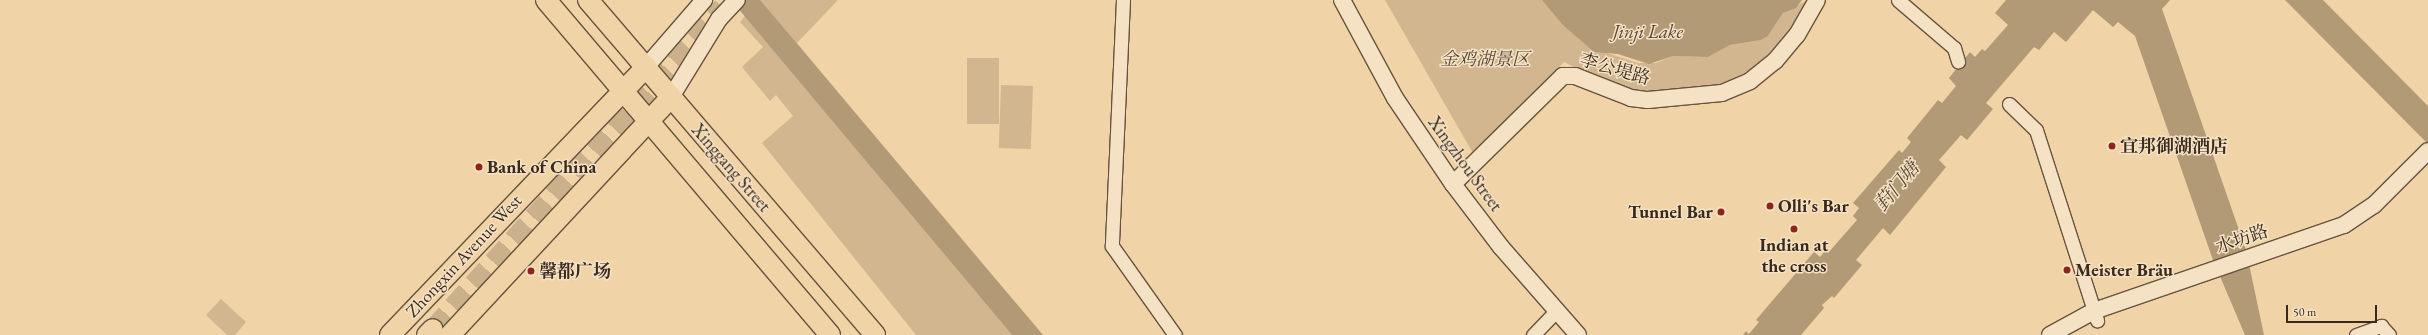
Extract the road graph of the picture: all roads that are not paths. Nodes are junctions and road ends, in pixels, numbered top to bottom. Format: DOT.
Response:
graph roads {
  1 [pos="546,0"];
  2 [pos="588,0"];
  3 [pos="737,0"];
  4 [pos="1123,0"];
  5 [pos="1342,0"];
  6 [pos="1817,0"];
  7 [pos="1898,0"];
  8 [pos="703,1"];
  9 [pos="1958,61"];
  10 [pos="646,67"];
  11 [pos="622,90"];
  12 [pos="671,97"];
  13 [pos="2009,104"];
  14 [pos="648,121"];
  15 [pos="2427,156"];
  16 [pos="1453,184"];
  17 [pos="1556,311"];
  18 [pos="2096,316"];
  19 [pos="437,333"];
  20 [pos="390,335"];
  21 [pos="830,335"];
  22 [pos="875,335"];
  23 [pos="1175,335"];
  24 [pos="1533,335"];
  25 [pos="1578,335"];
  26 [pos="2050,335"];
  27 [pos="2069,335"];
  28 [pos="2356,335"];
  29 [pos="2389,335"];
  1 -- 11 [label="main road, Xinggang Street"];
  2 -- 10 [label="main road, Xinggang Street"];
  3 -- 12 [label="street"];
  4 -- 23 [label="street"];
  5 -- 16 [label="street, Xingzhou Street"];
  6 -- 16 [label="street, 李公堤路"];
  7 -- 9 [label="street"];
  8 -- 10 [label="street, Zhongxin Avenue West"];
  10 -- 11 [label="main road, Zhongxin Avenue West"];
  10 -- 12 [label="main road, Xinggang Street"];
  11 -- 14 [label="main road, Xinggang Street"];
  11 -- 20 [label="main road, Zhongxin Avenue West"];
  12 -- 14 [label="main road"];
  12 -- 22 [label="main road, Xinggang Street"];
  13 -- 18 [label="street"];
  14 -- 19 [label="main road"];
  14 -- 21 [label="main road, Xinggang Street"];
  15 -- 18 [label="street, 水坊路"];
  16 -- 17 [label="street, Xingzhou Street"];
  17 -- 24 [label="street"];
  17 -- 25 [label="street, Xingzhou Street"];
  18 -- 26 [label="street, 水坊路"];
  18 -- 27 [label="street, 水坊路"];
  28 -- 29 [label="street"];
}
